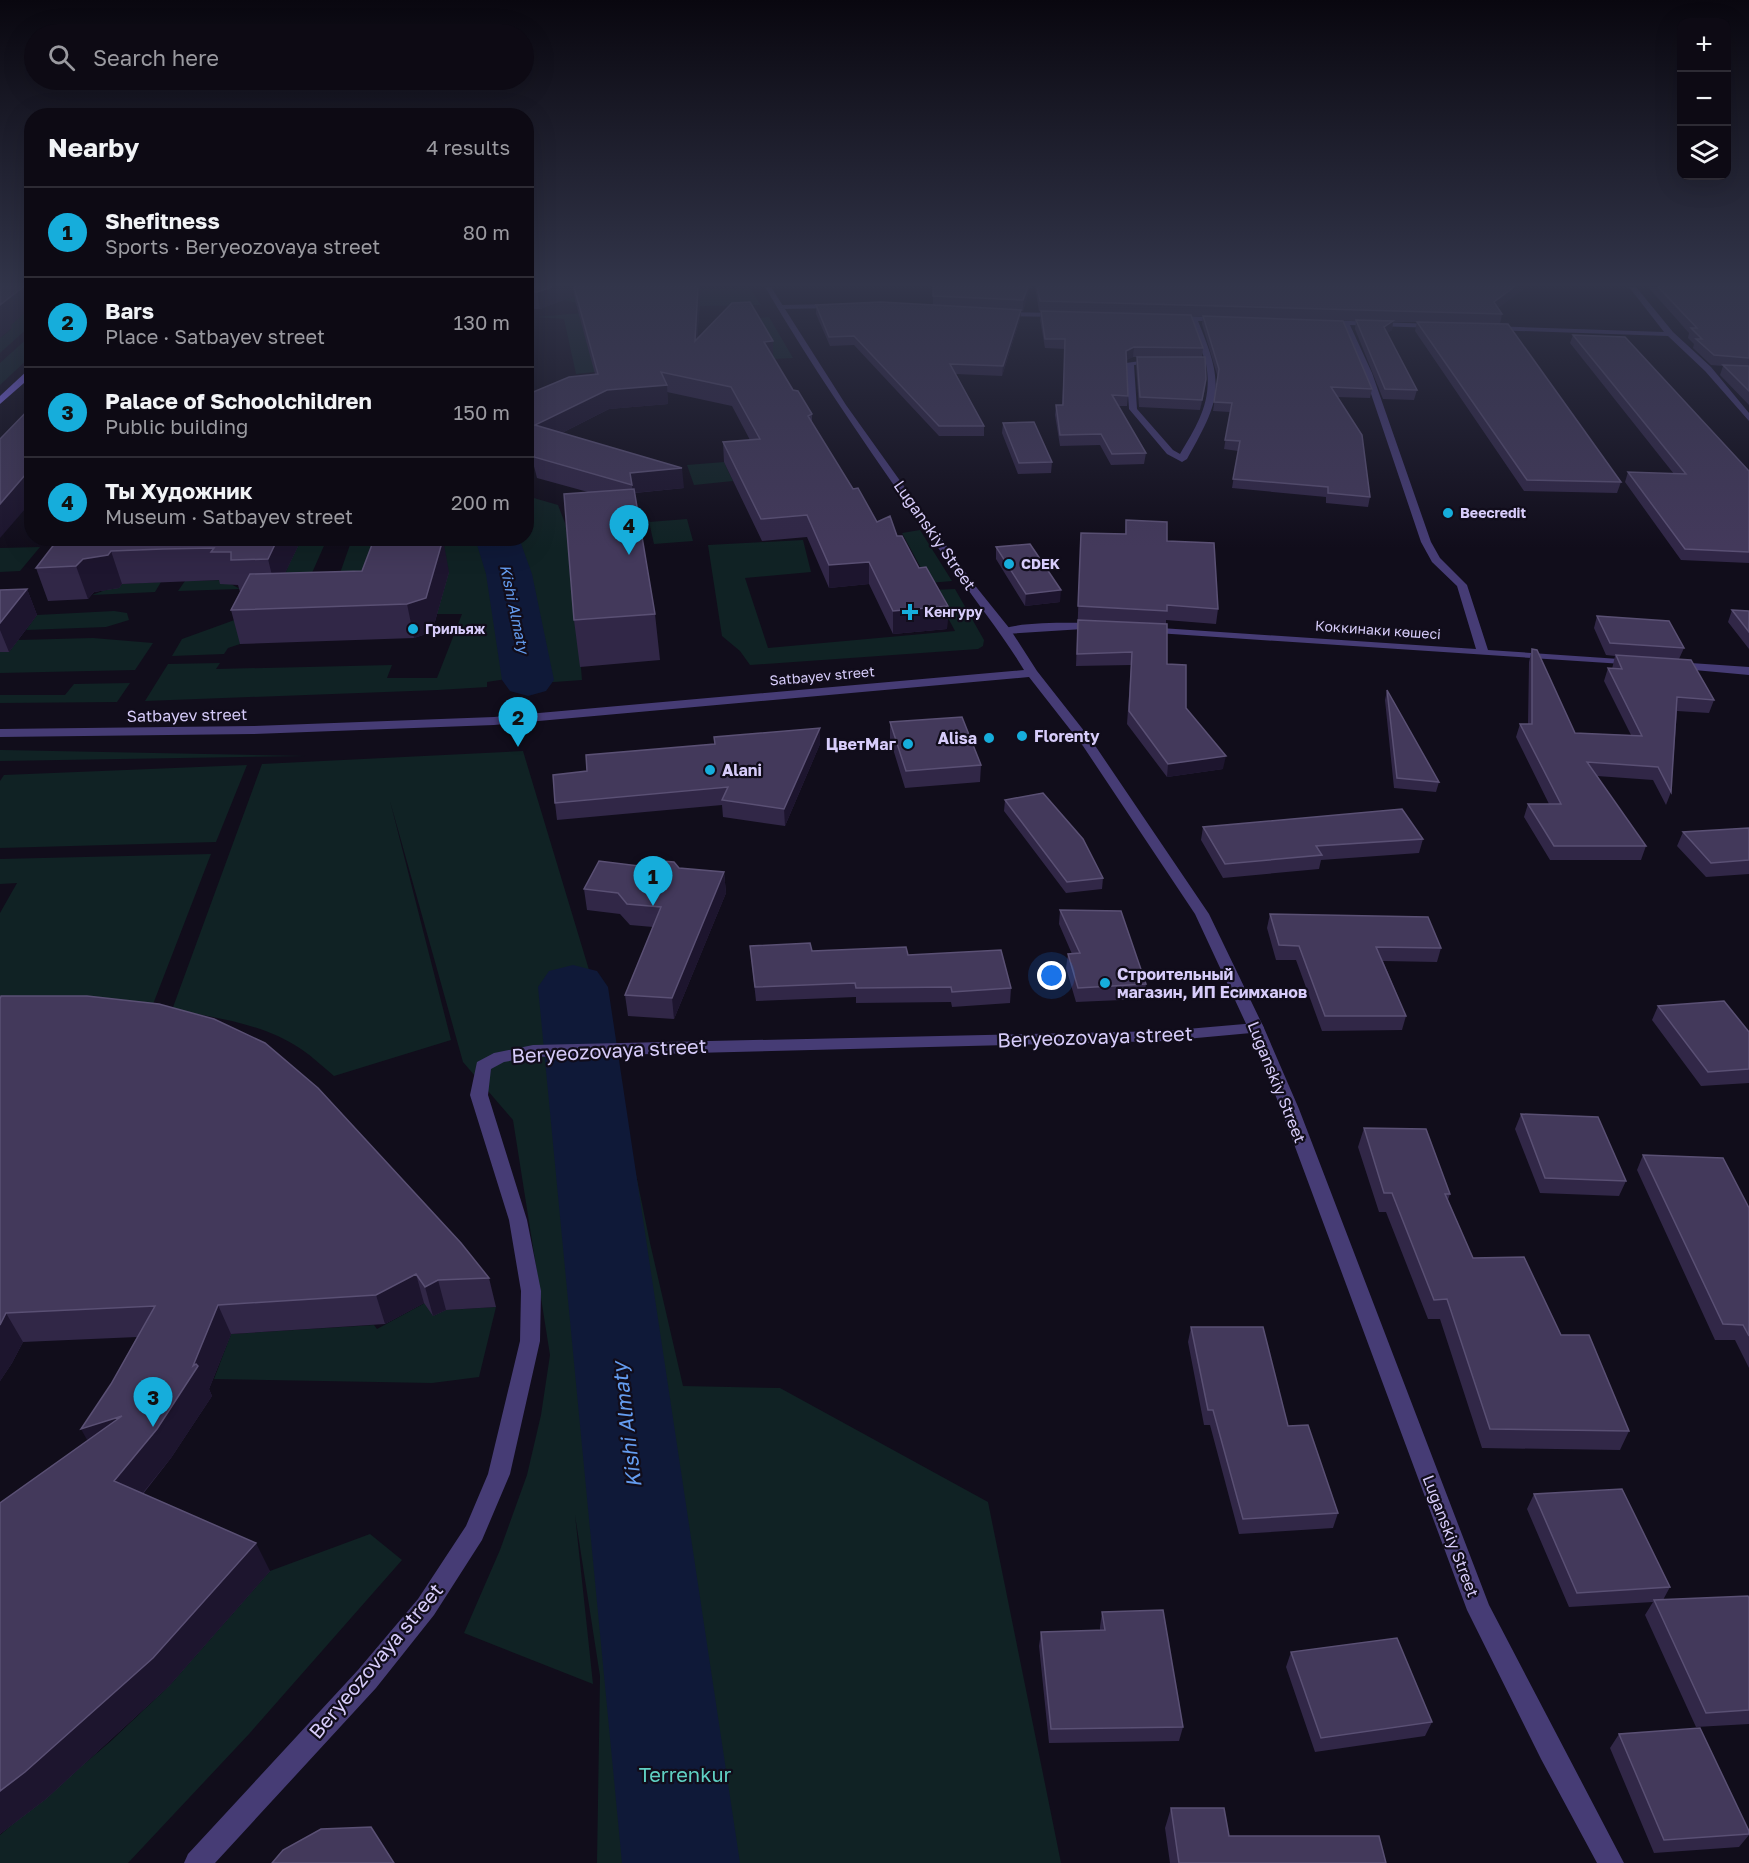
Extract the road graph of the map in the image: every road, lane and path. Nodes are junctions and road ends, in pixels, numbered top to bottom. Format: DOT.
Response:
graph roads {
  1 [pos="822,374"];
  2 [pos="1131,374"];
  3 [pos="1210,374"];
  4 [pos="1368,374"];
  5 [pos="1712,374"];
  6 [pos="24,378"];
  7 [pos="0,401"];
  8 [pos="1749,418"];
  9 [pos="1103,627"];
  10 [pos="1139,629"];
  11 [pos="1006,631"];
  12 [pos="1483,652"];
  13 [pos="1749,671"];
  14 [pos="1032,673"];
  15 [pos="0,733"];
  16 [pos="1256,1028"];
  17 [pos="197,1863"];
  18 [pos="1611,1863"];
  1 -- 11 [label="street, Luganskiy Street"];
  2 -- 3 [label="street"];
  4 -- 12 [label="street"];
  5 -- 8 [label="street"];
  6 -- 7 [label="main road"];
  9 -- 11 [label="street"];
  10 -- 12 [label="street, Коккинаки көшесі"];
  11 -- 14 [label="street, Luganskiy Street"];
  12 -- 13 [label="street, Коккинаки көшесі"];
  14 -- 15 [label="street, Satbayev street"];
  14 -- 16 [label="street, Luganskiy Street"];
  16 -- 17 [label="street, Beryeozovaya street"];
  16 -- 18 [label="street, Luganskiy Street"];
}
